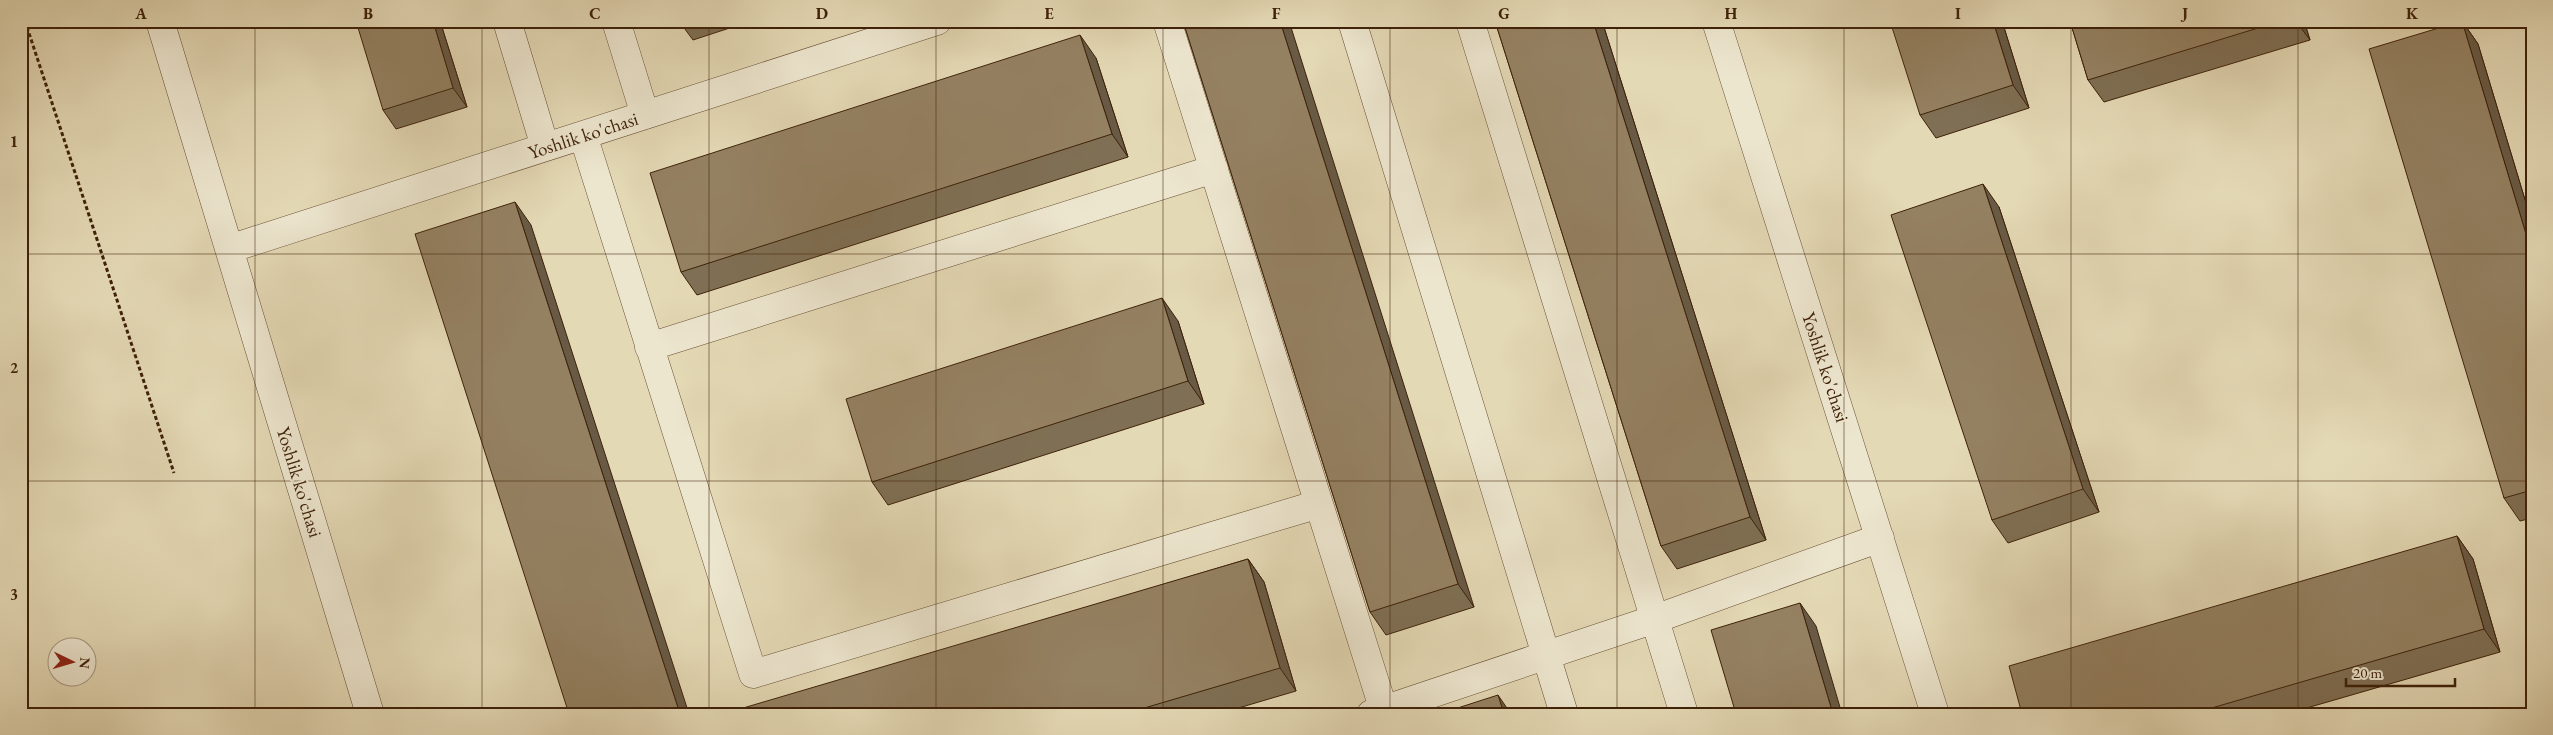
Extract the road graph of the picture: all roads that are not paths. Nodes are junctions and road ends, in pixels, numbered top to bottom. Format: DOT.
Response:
graph roads {
  1 [pos="160,21"];
  2 [pos="507,21"];
  3 [pos="616,21"];
  4 [pos="937,21"];
  5 [pos="1167,21"];
  6 [pos="1352,21"];
  7 [pos="1470,21"];
  8 [pos="1716,21"];
  9 [pos="645,115"];
  10 [pos="583,136"];
  11 [pos="545,148"];
  12 [pos="1214,169"];
  13 [pos="229,249"];
  14 [pos="649,347"];
  15 [pos="1319,504"];
  16 [pos="1880,538"];
  17 [pos="1655,619"];
  18 [pos="1546,655"];
  19 [pos="1380,712"];
  20 [pos="370,714"];
  21 [pos="1564,714"];
  22 [pos="1684,714"];
  23 [pos="1935,714"];
  1 -- 13 [label="street, Yoshlik ko'chasi"];
  2 -- 11 [label="street"];
  3 -- 9 [label="street"];
  4 -- 9 [label="street, Yoshlik ko'chasi"];
  5 -- 12 [label="street"];
  6 -- 18 [label="street"];
  7 -- 17 [label="street"];
  8 -- 16 [label="street, Yoshlik ko'chasi"];
  9 -- 10 [label="street, Yoshlik ko'chasi"];
  10 -- 11 [label="street, Yoshlik ko'chasi"];
  10 -- 14 [label="street"];
  11 -- 13 [label="street, Yoshlik ko'chasi"];
  12 -- 14 [label="street"];
  12 -- 15 [label="street"];
  13 -- 20 [label="street, Yoshlik ko'chasi"];
  14 -- 15 [label="street"];
  15 -- 19 [label="street"];
  16 -- 17 [label="street"];
  16 -- 23 [label="street, Yoshlik ko'chasi"];
  17 -- 18 [label="street"];
  17 -- 22 [label="street"];
  18 -- 19 [label="street"];
  18 -- 21 [label="street"];
}
